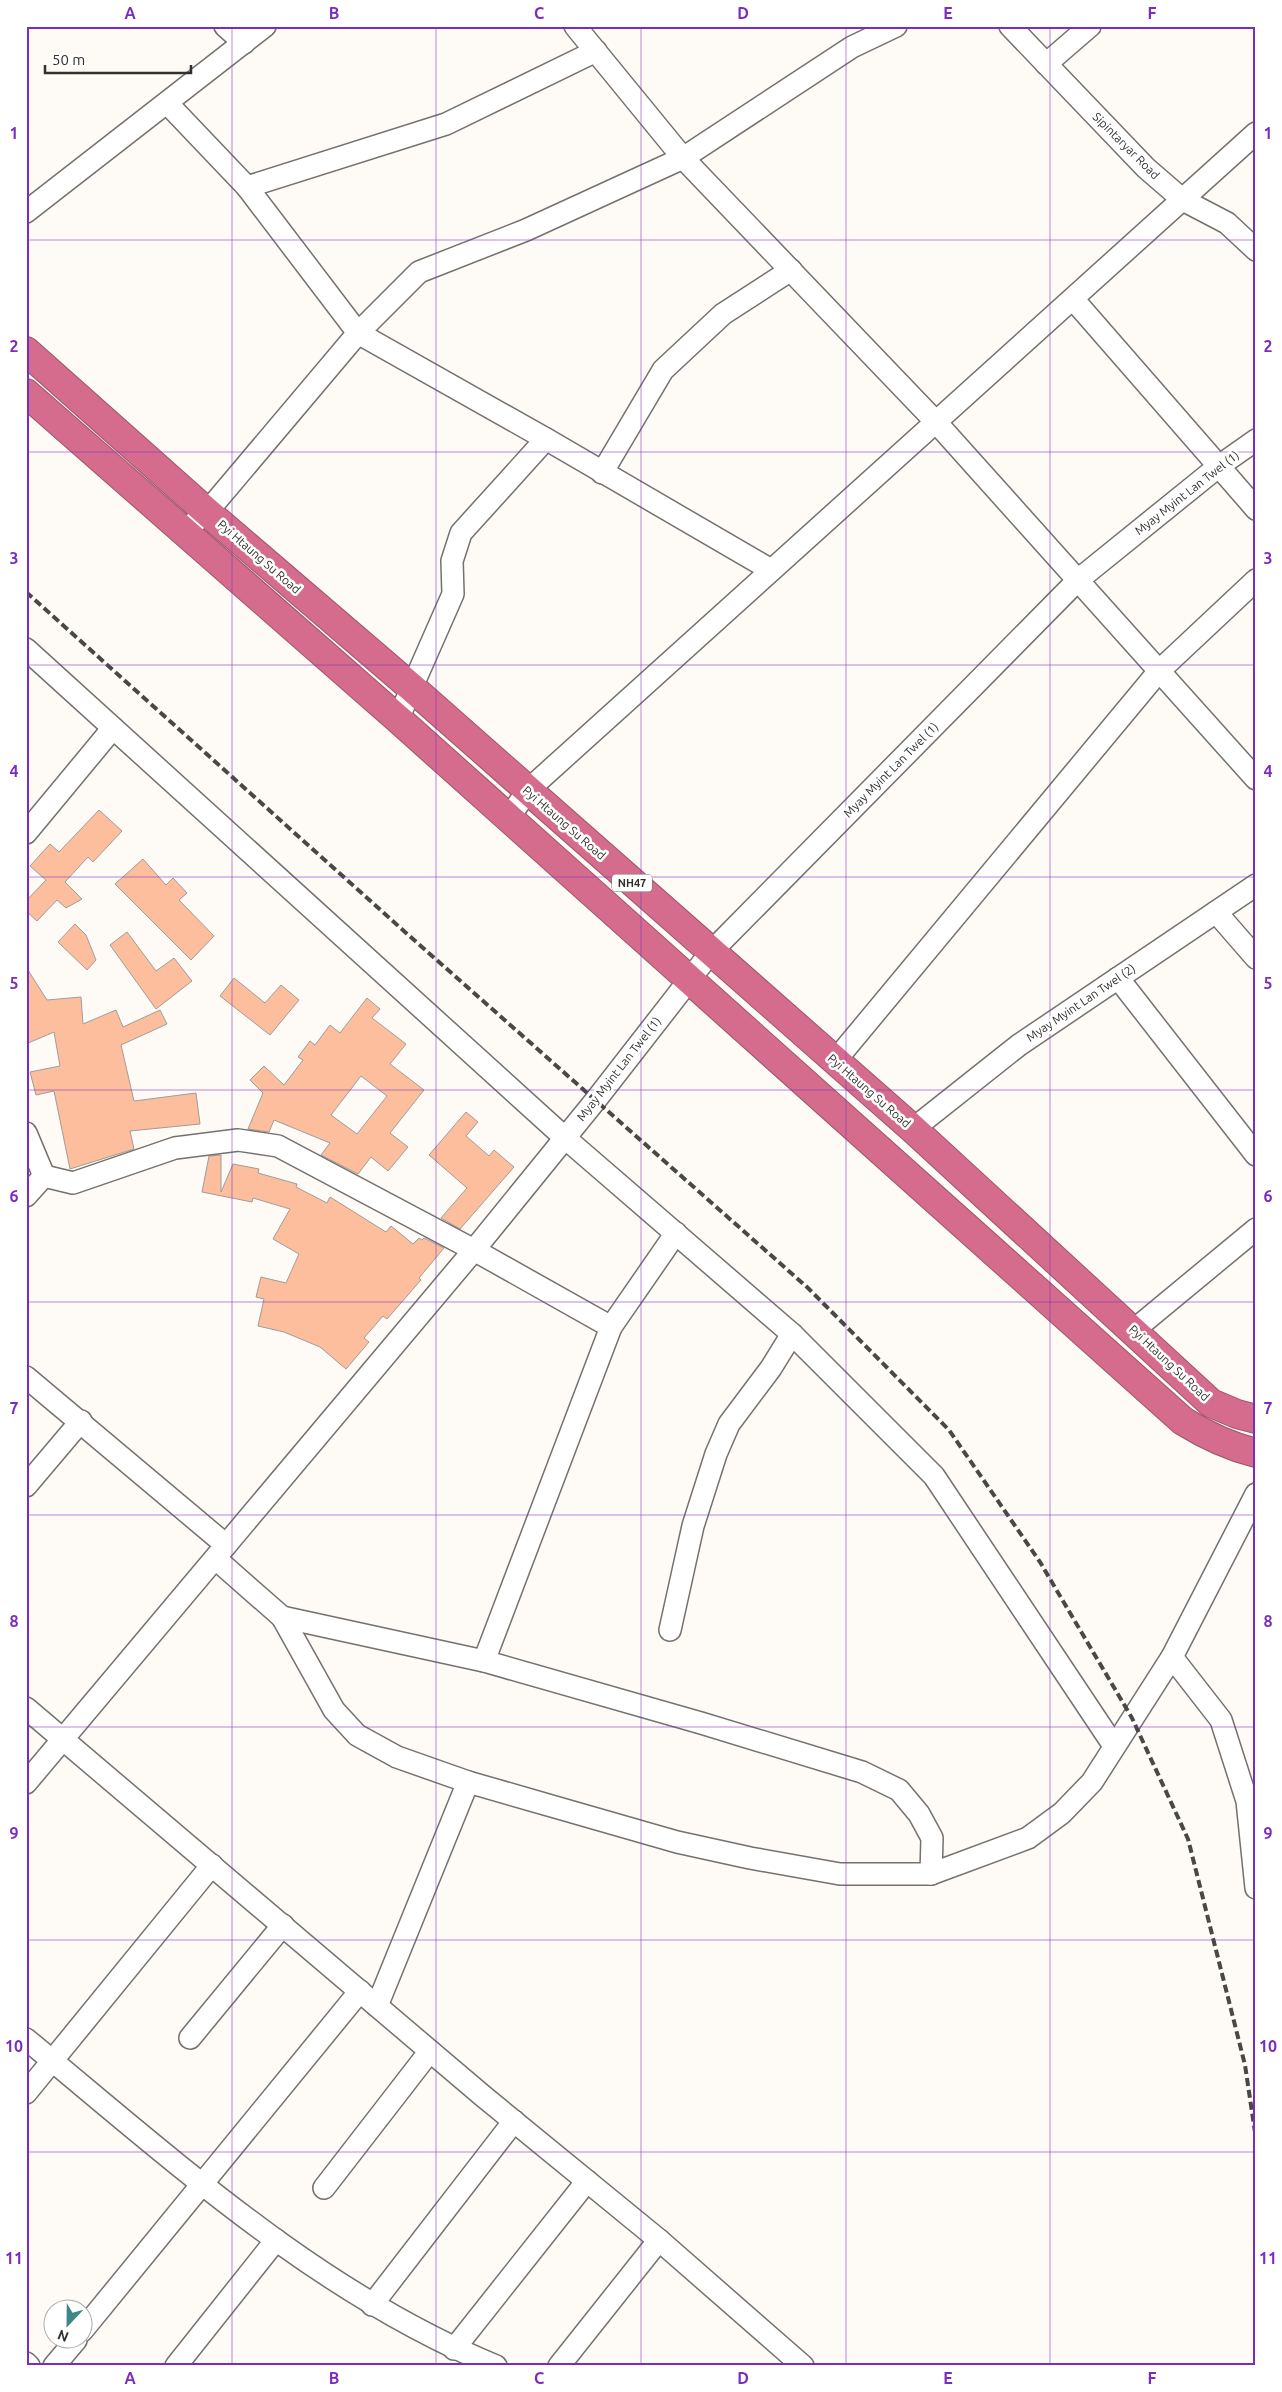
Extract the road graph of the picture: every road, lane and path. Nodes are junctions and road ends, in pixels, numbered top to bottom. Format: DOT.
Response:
graph roads {
  1 [pos="225,26"];
  2 [pos="265,26"];
  3 [pos="576,26"];
  4 [pos="896,26"];
  5 [pos="1010,26"];
  6 [pos="1090,26"];
  7 [pos="244,43"];
  8 [pos="596,51"];
  9 [pos="1046,64"];
  10 [pos="167,103"];
  11 [pos="1256,133"];
  12 [pos="683,158"];
  13 [pos="247,187"];
  14 [pos="1183,200"];
  15 [pos="26,212"];
  16 [pos="1256,250"];
  17 [pos="791,270"];
  18 [pos="1073,299"];
  19 [pos="358,333"];
  20 [pos="26,351"];
  21 [pos="72,392"];
  22 [pos="26,393"];
  23 [pos="51,415"];
  24 [pos="935,421"];
  25 [pos="546,439"];
  26 [pos="1256,440"];
  27 [pos="1220,466"];
  28 [pos="602,473"];
  29 [pos="1256,510"];
  30 [pos="207,512"];
  31 [pos="183,532"];
  32 [pos="771,570"];
  33 [pos="1078,580"];
  34 [pos="1256,580"];
  35 [pos="308,599"];
  36 [pos="290,623"];
  37 [pos="26,648"];
  38 [pos="1159,671"];
  39 [pos="410,687"];
  40 [pos="398,719"];
  41 [pos="113,728"];
  42 [pos="1256,780"];
  43 [pos="527,791"];
  44 [pos="509,818"];
  45 [pos="26,833"];
  46 [pos="1256,885"];
  47 [pos="1216,912"];
  48 [pos="711,952"];
  49 [pos="1256,958"];
  50 [pos="1118,978"];
  51 [pos="690,979"];
  52 [pos="835,1061"];
  53 [pos="913,1129"];
  54 [pos="26,1133"];
  55 [pos="564,1137"];
  56 [pos="1256,1155"];
  57 [pos="958,1171"];
  58 [pos="44,1176"];
  59 [pos="932,1195"];
  60 [pos="26,1196"];
  61 [pos="1256,1229"];
  62 [pos="676,1233"];
  63 [pos="474,1250"];
  64 [pos="1092,1292"];
  65 [pos="1066,1314"];
  66 [pos="611,1326"];
  67 [pos="1134,1330"];
  68 [pos="792,1334"];
  69 [pos="26,1377"];
  70 [pos="1246,1416"];
  71 [pos="81,1422"];
  72 [pos="1246,1450"];
  73 [pos="26,1486"];
  74 [pos="1256,1494"];
  75 [pos="221,1552"];
  76 [pos="282,1617"];
  77 [pos="670,1630"];
  78 [pos="1172,1657"];
  79 [pos="484,1661"];
  80 [pos="26,1708"];
  81 [pos="63,1738"];
  82 [pos="1114,1746"];
  83 [pos="468,1782"];
  84 [pos="26,1783"];
  85 [pos="212,1865"];
  86 [pos="931,1874"];
  87 [pos="1256,1888"];
  88 [pos="282,1925"];
  89 [pos="360,1991"];
  90 [pos="377,2006"];
  91 [pos="190,2038"];
  92 [pos="26,2039"];
  93 [pos="430,2051"];
  94 [pos="52,2060"];
  95 [pos="26,2093"];
  96 [pos="514,2121"];
  97 [pos="587,2181"];
  98 [pos="203,2185"];
  99 [pos="324,2188"];
  100 [pos="276,2240"];
  101 [pos="658,2240"];
  102 [pos="372,2305"];
  103 [pos="92,2319"];
  104 [pos="454,2349"];
  105 [pos="68,2350"];
  106 [pos="26,2363"];
  107 [pos="29,2366"];
  108 [pos="54,2366"];
  109 [pos="176,2366"];
  110 [pos="496,2366"];
  111 [pos="559,2366"];
  112 [pos="803,2366"];
  1 -- 7 [label="street"];
  2 -- 7 [label="street"];
  3 -- 8 [label="street"];
  4 -- 12 [label="street"];
  5 -- 9 [label="street, Sipintaryar Road"];
  6 -- 9 [label="street"];
  7 -- 10 [label="street"];
  8 -- 12 [label="street"];
  8 -- 13 [label="street"];
  9 -- 14 [label="street, Sipintaryar Road"];
  10 -- 13 [label="street"];
  10 -- 15 [label="street"];
  11 -- 14 [label="street"];
  12 -- 17 [label="street"];
  12 -- 19 [label="street"];
  13 -- 19 [label="street"];
  14 -- 16 [label="street, Sipintaryar Road"];
  14 -- 18 [label="street"];
  17 -- 24 [label="street"];
  17 -- 28 [label="street"];
  18 -- 24 [label="street"];
  18 -- 27 [label="street"];
  19 -- 25 [label="street"];
  19 -- 30 [label="street"];
  20 -- 21 [label="highway, Pyi Htaung Su Road / NH47"];
  21 -- 23 [label="highway"];
  21 -- 30 [label="highway, Pyi Htaung Su Road / NH47"];
  22 -- 23 [label="highway, NH47"];
  23 -- 31 [label="highway, NH47"];
  24 -- 32 [label="street"];
  24 -- 33 [label="street"];
  25 -- 28 [label="street"];
  25 -- 39 [label="street"];
  26 -- 27 [label="street, Myay Myint Lan Twel (1)"];
  27 -- 29 [label="street"];
  27 -- 33 [label="street, Myay Myint Lan Twel (1)"];
  28 -- 32 [label="street"];
  30 -- 31 [label="street"];
  30 -- 35 [label="highway, Pyi Htaung Su Road / NH47"];
  31 -- 36 [label="highway, NH47"];
  32 -- 43 [label="street"];
  33 -- 38 [label="street"];
  33 -- 48 [label="street, Myay Myint Lan Twel (1)"];
  34 -- 38 [label="street"];
  35 -- 36 [label="highway"];
  35 -- 39 [label="highway, Pyi Htaung Su Road / NH47"];
  36 -- 40 [label="highway, NH47"];
  37 -- 41 [label="street"];
  38 -- 42 [label="street"];
  38 -- 52 [label="street"];
  39 -- 40 [label="street"];
  39 -- 43 [label="highway, Pyi Htaung Su Road / NH47"];
  40 -- 44 [label="highway, NH47"];
  41 -- 45 [label="street"];
  41 -- 55 [label="street"];
  43 -- 44 [label="street"];
  43 -- 48 [label="highway, Pyi Htaung Su Road / NH47"];
  44 -- 51 [label="highway, NH47"];
  46 -- 47 [label="street, Myay Myint Lan Twel (2)"];
  47 -- 49 [label="street"];
  47 -- 50 [label="street, Myay Myint Lan Twel (2)"];
  48 -- 51 [label="street, Myay Myint Lan Twel (1)"];
  48 -- 52 [label="highway, Pyi Htaung Su Road / NH47"];
  50 -- 53 [label="street, Myay Myint Lan Twel (2)"];
  50 -- 56 [label="street"];
  51 -- 55 [label="street, Myay Myint Lan Twel (1)"];
  51 -- 59 [label="highway, NH47"];
  52 -- 53 [label="highway, Pyi Htaung Su Road / NH47"];
  53 -- 57 [label="highway, Pyi Htaung Su Road / NH47"];
  54 -- 58 [label="street"];
  55 -- 62 [label="street"];
  55 -- 63 [label="street, Myay Myint Lan Twel (1)"];
  57 -- 59 [label="highway"];
  57 -- 64 [label="highway, Pyi Htaung Su Road / NH47"];
  58 -- 60 [label="street"];
  58 -- 63 [label="street"];
  59 -- 65 [label="highway, NH47"];
  61 -- 67 [label="street"];
  62 -- 66 [label="street"];
  62 -- 68 [label="street"];
  63 -- 66 [label="street"];
  63 -- 75 [label="street, Myay Myint Lan Twel (1)"];
  64 -- 65 [label="highway"];
  64 -- 67 [label="highway, Pyi Htaung Su Road / NH47"];
  65 -- 72 [label="highway, NH47"];
  66 -- 79 [label="street"];
  67 -- 70 [label="highway, Pyi Htaung Su Road / NH47"];
  68 -- 77 [label="street"];
  68 -- 82 [label="street"];
  69 -- 71 [label="street"];
  71 -- 73 [label="street"];
  71 -- 75 [label="street"];
  74 -- 78 [label="street"];
  75 -- 76 [label="street"];
  75 -- 81 [label="street, Myay Myint Lan Twel (1)"];
  76 -- 79 [label="street"];
  76 -- 83 [label="street"];
  78 -- 82 [label="street"];
  78 -- 87 [label="street"];
  79 -- 86 [label="street"];
  80 -- 81 [label="street"];
  81 -- 84 [label="street, Myay Myint Lan Twel (1)"];
  81 -- 85 [label="street"];
  82 -- 86 [label="street"];
  83 -- 86 [label="street"];
  83 -- 90 [label="street"];
  85 -- 88 [label="street"];
  85 -- 94 [label="street"];
  88 -- 89 [label="street"];
  88 -- 91 [label="street"];
  89 -- 90 [label="street"];
  89 -- 98 [label="street"];
  90 -- 93 [label="street"];
  92 -- 94 [label="street"];
  93 -- 96 [label="street"];
  93 -- 99 [label="street"];
  94 -- 95 [label="street"];
  94 -- 98 [label="street"];
  96 -- 97 [label="street"];
  96 -- 102 [label="street"];
  97 -- 101 [label="street"];
  97 -- 104 [label="street"];
  98 -- 100 [label="street"];
  98 -- 103 [label="street"];
  100 -- 102 [label="street"];
  100 -- 109 [label="street"];
  101 -- 111 [label="street"];
  101 -- 112 [label="street"];
  102 -- 104 [label="street"];
  104 -- 110 [label="street"];
  105 -- 108 [label="street"];
  106 -- 107 [label="street"];
}
